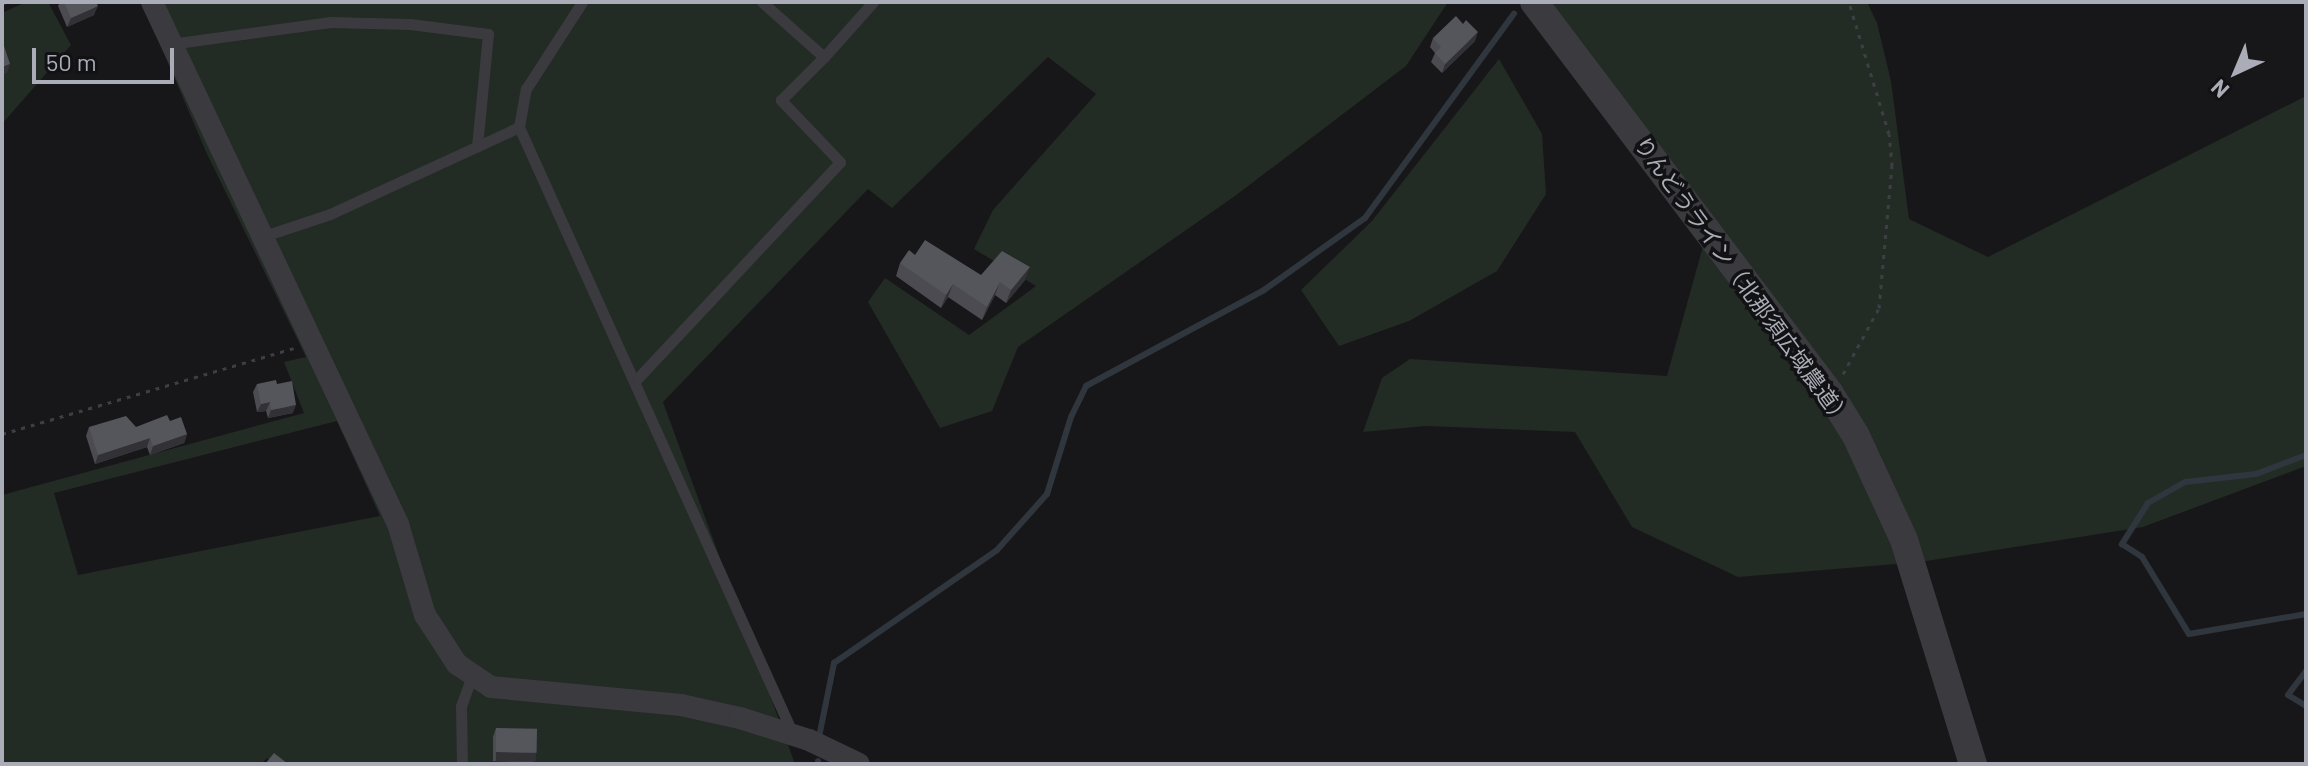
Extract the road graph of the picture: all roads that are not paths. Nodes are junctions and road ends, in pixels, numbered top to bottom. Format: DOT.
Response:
graph roads {
  1 [pos="152,2"];
  2 [pos="582,2"];
  3 [pos="762,2"];
  4 [pos="873,2"];
  5 [pos="1534,2"];
  6 [pos="170,44"];
  7 [pos="824,57"];
  8 [pos="519,127"];
  9 [pos="477,146"];
  10 [pos="261,237"];
  11 [pos="637,379"];
  12 [pos="471,678"];
  13 [pos="793,735"];
  14 [pos="462,764"];
  15 [pos="859,764"];
  16 [pos="1973,764"];
  1 -- 6 [label="street"];
  2 -- 8 [label="lane"];
  3 -- 7 [label="lane"];
  4 -- 7 [label="lane"];
  5 -- 16 [label="street, りんどうライン（北那須広域農道）"];
  6 -- 9 [label="lane"];
  6 -- 10 [label="street"];
  7 -- 11 [label="lane"];
  8 -- 9 [label="lane"];
  8 -- 11 [label="lane"];
  9 -- 10 [label="lane"];
  10 -- 12 [label="street"];
  11 -- 13 [label="lane"];
  12 -- 13 [label="street"];
  12 -- 14 [label="lane"];
  13 -- 15 [label="street"];
}
